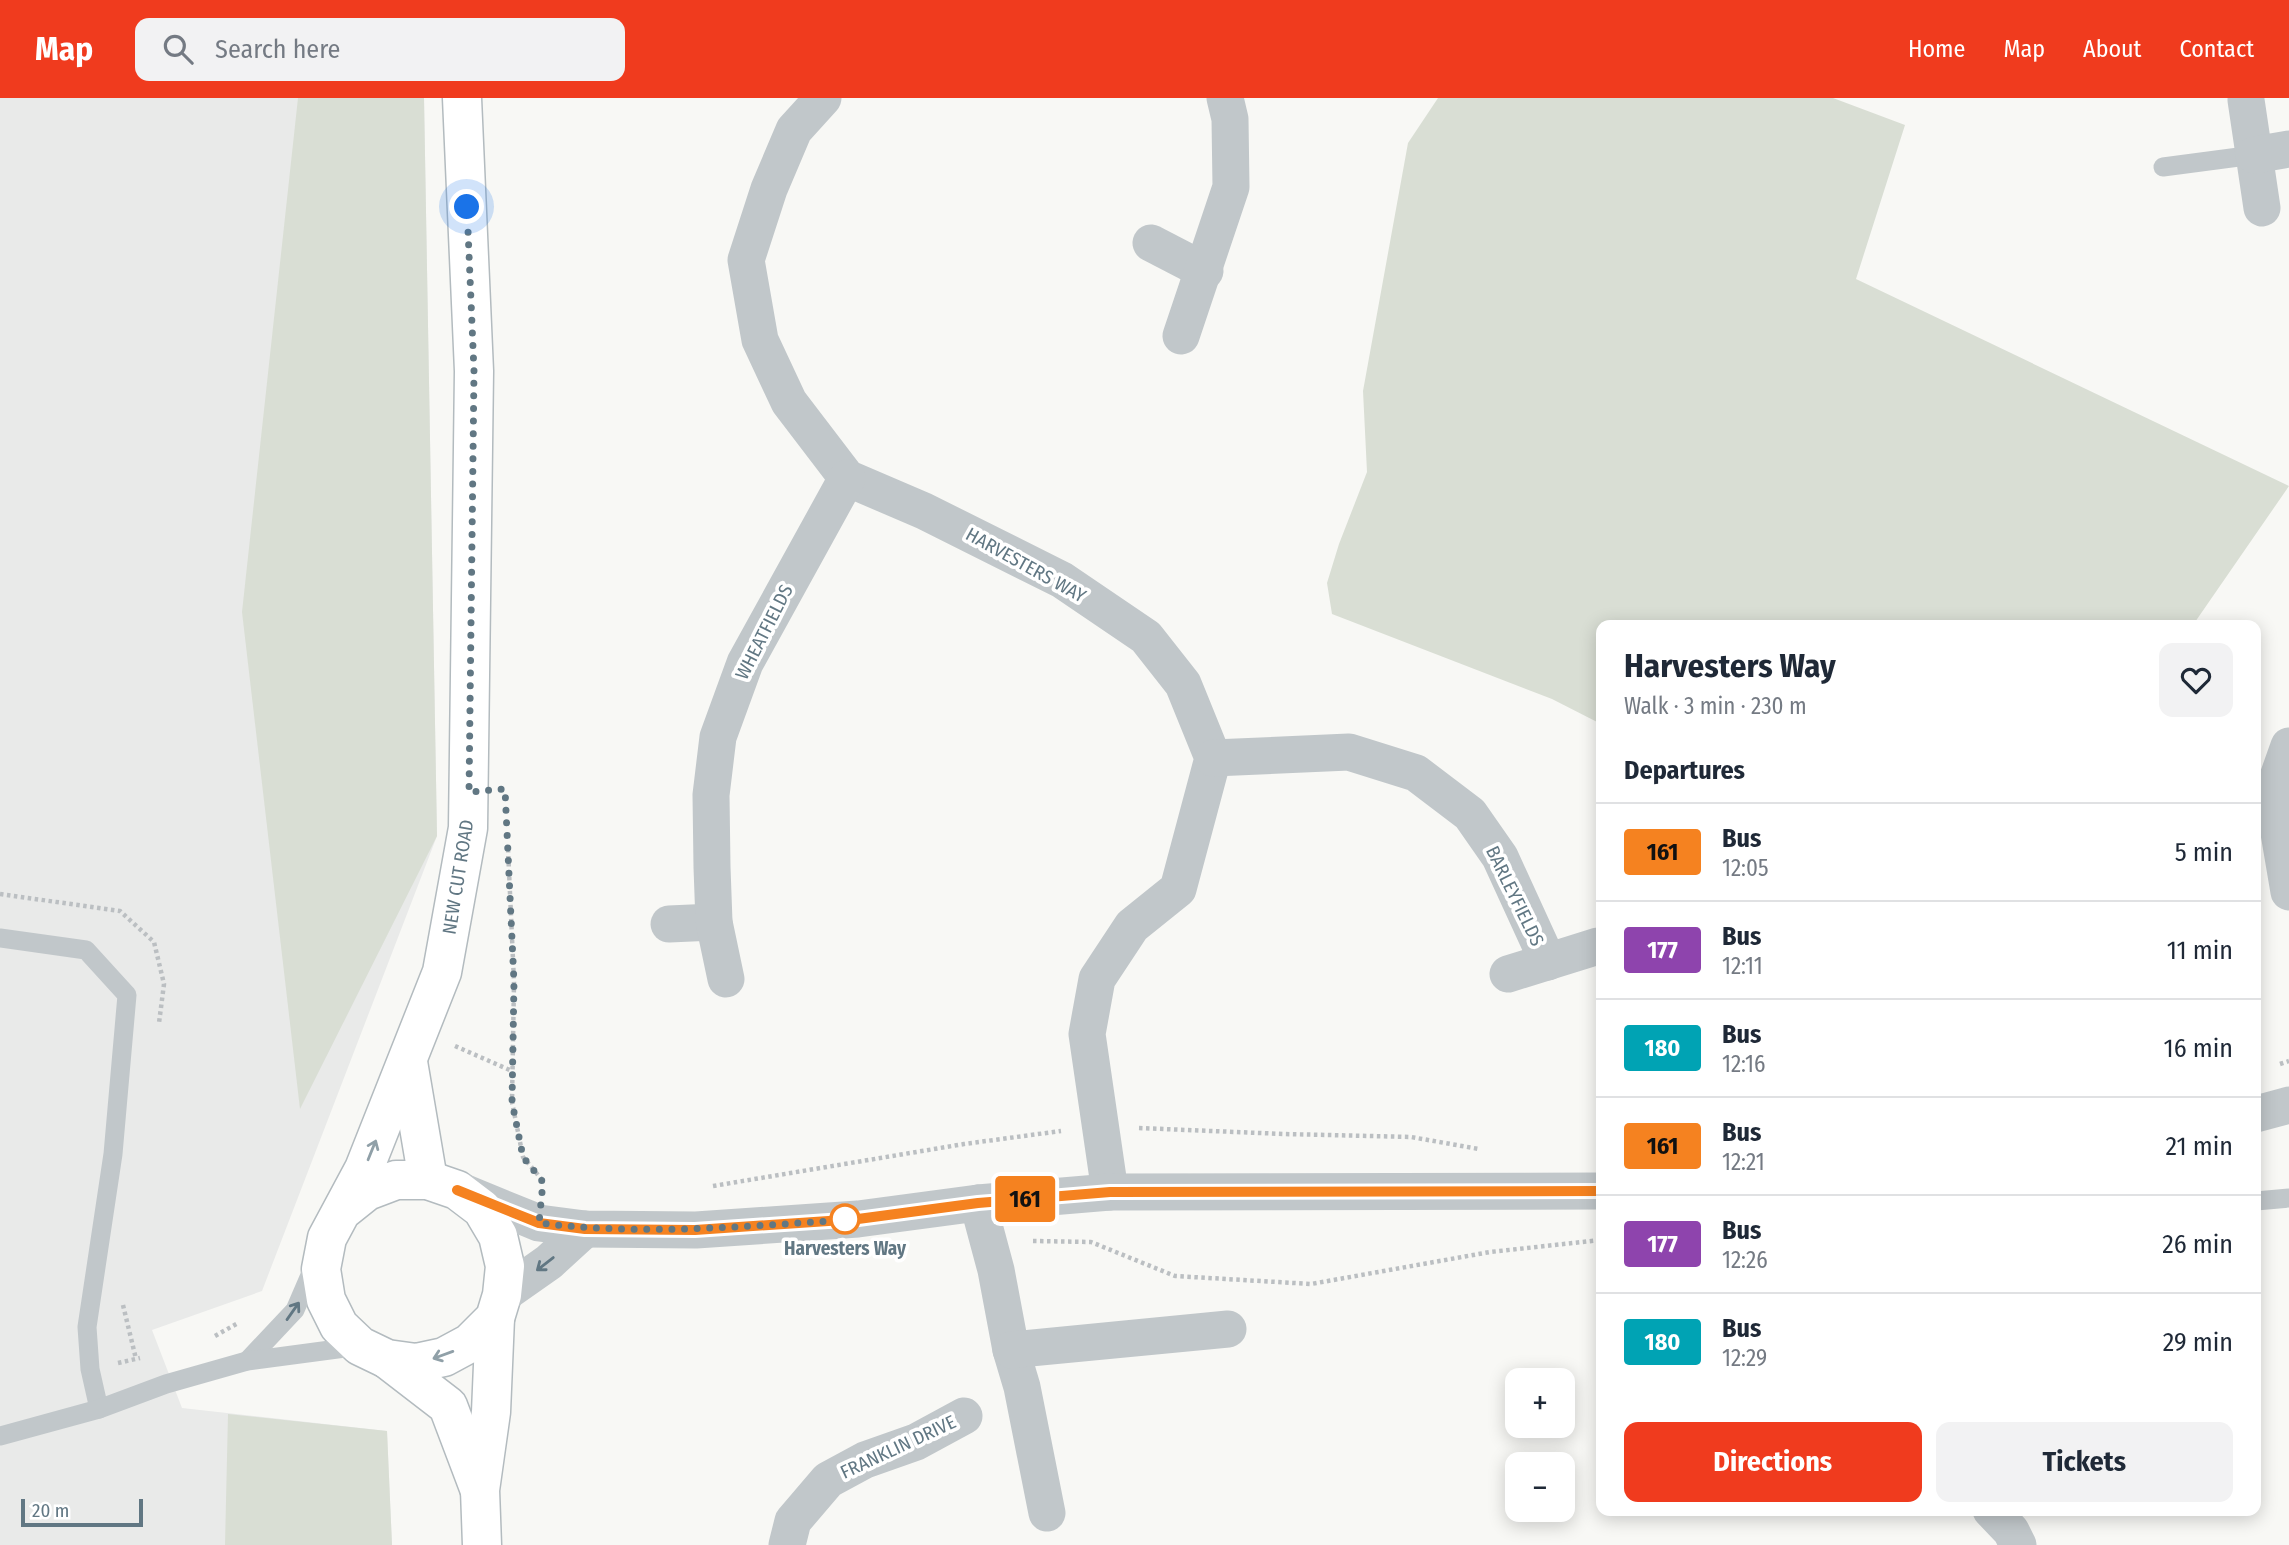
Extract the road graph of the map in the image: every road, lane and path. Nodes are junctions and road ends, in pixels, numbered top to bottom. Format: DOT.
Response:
graph roads {
  1 [pos="462,98"];
  2 [pos="824,98"];
  3 [pos="1225,98"];
  4 [pos="2246,100"];
  5 [pos="2272,152"];
  6 [pos="2163,167"];
  7 [pos="2262,208"];
  8 [pos="1151,243"];
  9 [pos="1205,271"];
  10 [pos="1181,336"];
  11 [pos="847,478"];
  12 [pos="2289,746"];
  13 [pos="1213,758"];
  14 [pos="2268,835"];
  15 [pos="507,844"];
  16 [pos="2289,892"];
  17 [pos="714,922"];
  18 [pos="669,924"];
  19 [pos="0,938"];
  20 [pos="1596,947"];
  21 [pos="1548,962"];
  22 [pos="1508,974"];
  23 [pos="726,979"];
  24 [pos="408,1062"];
  25 [pos="2289,1104"];
  26 [pos="2261,1112"];
  27 [pos="1101,1126"];
  28 [pos="1488,1151"];
  29 [pos="442,1185"];
  30 [pos="702,1188"];
  31 [pos="1596,1191"];
  32 [pos="1110,1192"];
  33 [pos="2289,1198"];
  34 [pos="2261,1201"];
  35 [pos="978,1203"];
  36 [pos="539,1223"];
  37 [pos="334,1225"];
  38 [pos="585,1229"];
  39 [pos="988,1240"];
  40 [pos="1596,1241"];
  41 [pos="498,1307"];
  42 [pos="1228,1329"];
  43 [pos="1012,1350"];
  44 [pos="373,1353"];
  45 [pos="247,1361"];
  46 [pos="99,1409"];
  47 [pos="964,1416"];
  48 [pos="0,1436"];
  49 [pos="480,1490"];
  50 [pos="1047,1513"];
  51 [pos="1997,1516"];
  52 [pos="482,1545"];
  53 [pos="787,1545"];
  54 [pos="2018,1545"];
  1 -- 24 [label="street, NEW CUT ROAD"];
  2 -- 11 [label="street"];
  3 -- 9 [label="street"];
  4 -- 5 [label="street"];
  5 -- 6 [label="lane"];
  5 -- 7 [label="street"];
  8 -- 9 [label="street"];
  9 -- 10 [label="street"];
  11 -- 13 [label="street, HARVESTERS WAY"];
  11 -- 17 [label="street, WHEATFIELDS"];
  12 -- 14 [label="street"];
  13 -- 21 [label="street, BARLEYFIELDS"];
  13 -- 27 [label="street"];
  14 -- 16 [label="street"];
  15 -- 36 [label="path"];
  17 -- 18 [label="street"];
  17 -- 23 [label="street, WHEATFIELDS"];
  19 -- 46 [label="lane"];
  20 -- 21 [label="street, BARLEYFIELDS"];
  21 -- 22 [label="street, BARLEYFIELDS"];
  24 -- 29 [label="street"];
  37 -- 24 [label="street, NEW CUT ROAD, one-way"];
  25 -- 26 [label="street"];
  27 -- 28 [label="path"];
  27 -- 30 [label="path"];
  27 -- 32 [label="street"];
  29 -- 36 [label="street"];
  29 -- 37 [label="street"];
  29 -- 41 [label="street"];
  31 -- 32 [label="street"];
  32 -- 35 [label="street"];
  33 -- 34 [label="lane"];
  35 -- 38 [label="street"];
  35 -- 39 [label="street"];
  36 -- 38 [label="street"];
  37 -- 44 [label="street"];
  45 -- 37 [label="lane, one-way"];
  38 -- 41 [label="street, one-way"];
  39 -- 40 [label="path"];
  39 -- 43 [label="street"];
  41 -- 44 [label="street, one-way"];
  41 -- 49 [label="street"];
  42 -- 43 [label="street"];
  43 -- 50 [label="street"];
  44 -- 45 [label="lane"];
  44 -- 49 [label="street"];
  45 -- 46 [label="lane"];
  46 -- 48 [label="lane"];
  47 -- 53 [label="street, FRANKLIN DRIVE"];
  49 -- 52 [label="street"];
  51 -- 54 [label="street"];
}
